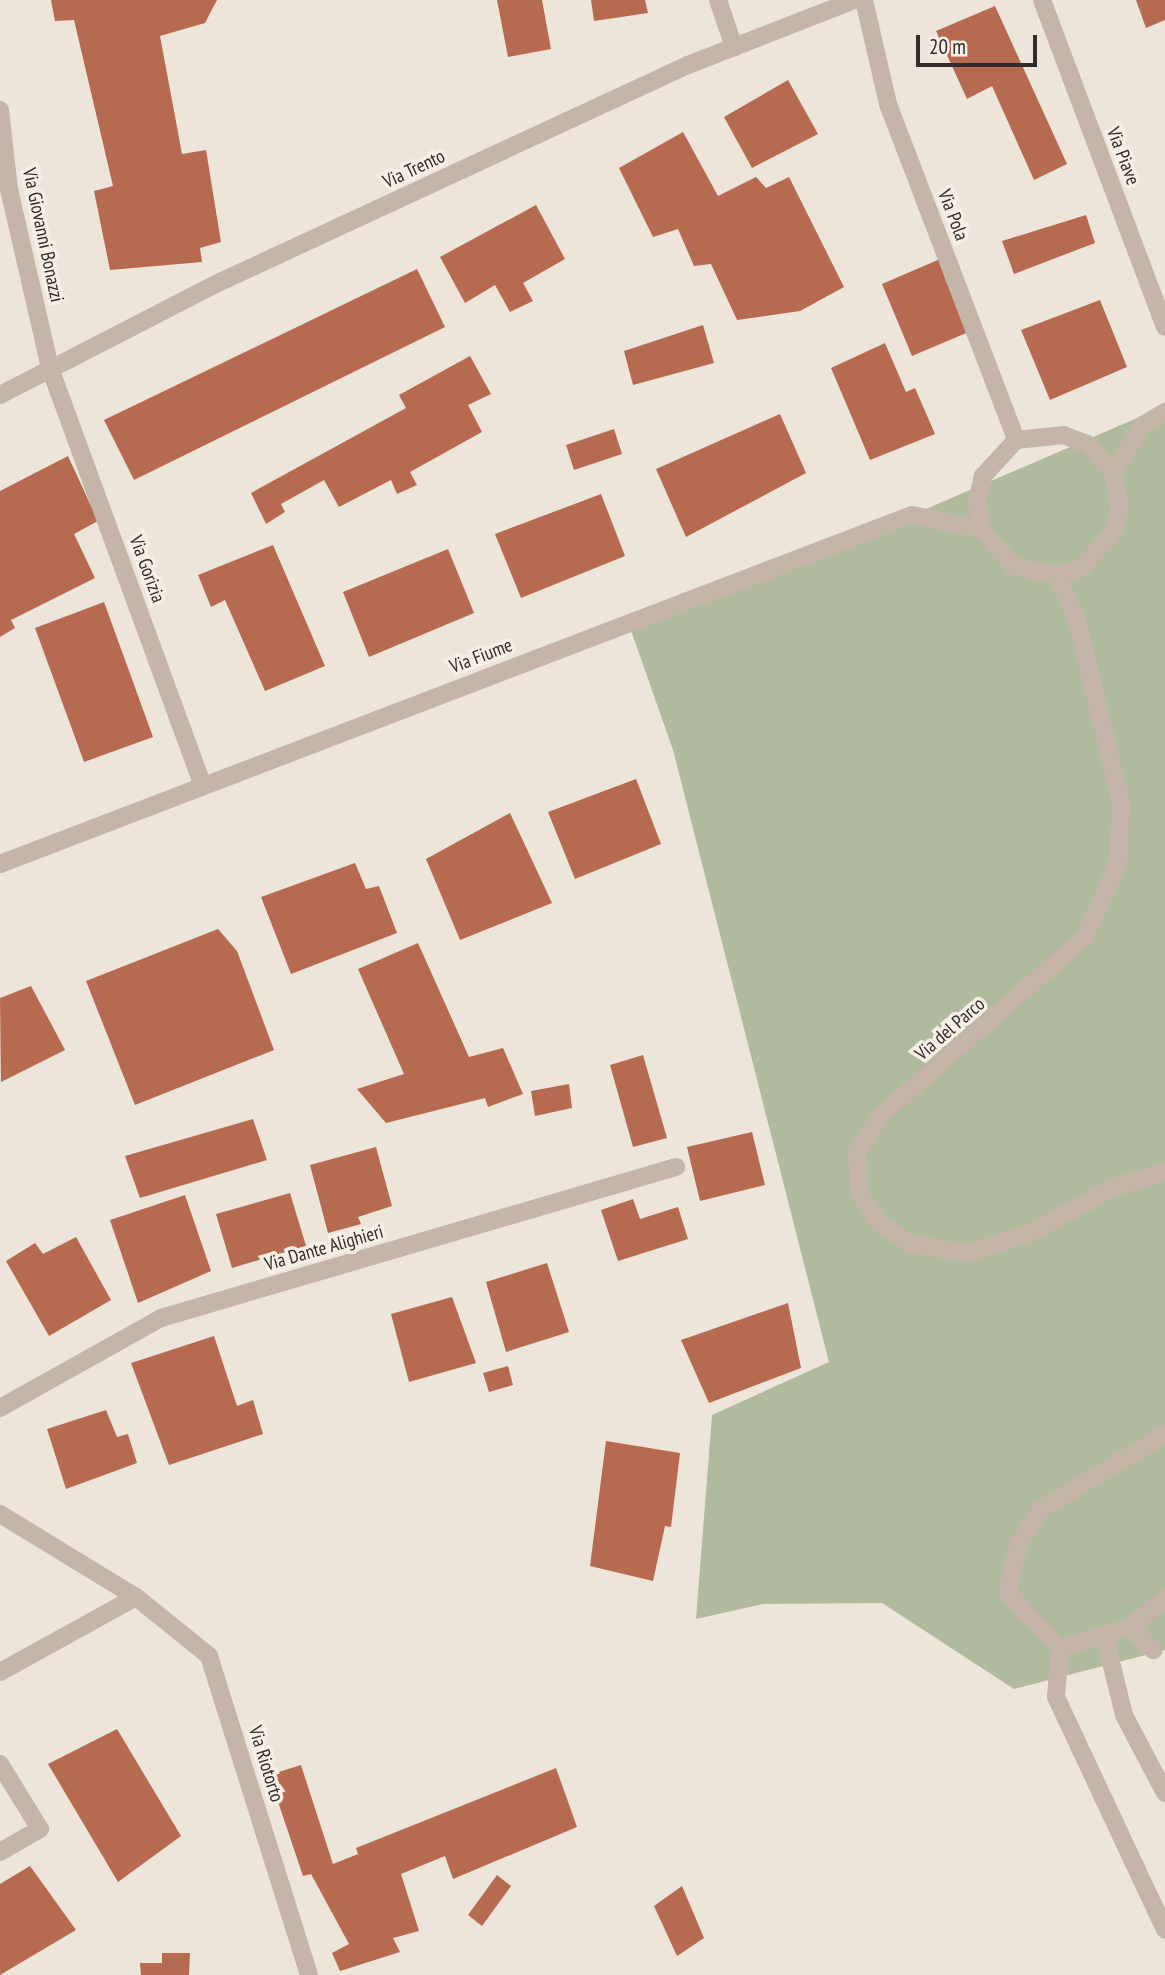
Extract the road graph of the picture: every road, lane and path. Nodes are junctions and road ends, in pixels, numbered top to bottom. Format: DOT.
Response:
graph roads {
  1 [pos="718,0"];
  2 [pos="855,0"];
  3 [pos="864,0"];
  4 [pos="1042,0"];
  5 [pos="734,47"];
  6 [pos="0,110"];
  7 [pos="1165,327"];
  8 [pos="50,368"];
  9 [pos="0,395"];
  10 [pos="1165,412"];
  11 [pos="1016,440"];
  12 [pos="1113,473"];
  13 [pos="981,529"];
  14 [pos="1057,575"];
  15 [pos="203,785"];
  16 [pos="0,864"];
  17 [pos="676,1167"];
  18 [pos="1165,1172"];
  19 [pos="0,1408"];
  20 [pos="1165,1434"];
  21 [pos="0,1514"];
  22 [pos="136,1597"];
  23 [pos="1165,1598"];
  24 [pos="1130,1627"];
  25 [pos="1104,1634"];
  26 [pos="1060,1648"];
  27 [pos="1153,1650"];
  28 [pos="0,1672"];
  29 [pos="0,1765"];
  30 [pos="1165,1793"];
  31 [pos="0,1852"];
  32 [pos="1165,1930"];
  33 [pos="309,1975"];
  1 -- 5 [label="street"];
  2 -- 5 [label="street, Via Trento"];
  3 -- 11 [label="street, Via Pola"];
  4 -- 7 [label="street, Via Piave"];
  5 -- 8 [label="street, Via Trento"];
  6 -- 8 [label="street, Via Giovanni Bonazzi"];
  8 -- 9 [label="street, Via Trento"];
  8 -- 15 [label="street, Via Gorizia"];
  10 -- 12 [label="street"];
  11 -- 12 [label="street"];
  11 -- 13 [label="street"];
  12 -- 14 [label="street"];
  13 -- 14 [label="street"];
  13 -- 15 [label="street, Via Fiume"];
  14 -- 18 [label="street, Via del Parco"];
  15 -- 16 [label="street, Via Fiume"];
  17 -- 19 [label="street, Via Dante Alighieri"];
  20 -- 26 [label="street"];
  21 -- 22 [label="street, Via Riotorto"];
  22 -- 28 [label="street"];
  22 -- 33 [label="street, Via Riotorto"];
  23 -- 24 [label="street"];
  24 -- 25 [label="street"];
  24 -- 27 [label="street"];
  25 -- 26 [label="street"];
  25 -- 30 [label="street"];
  26 -- 32 [label="street"];
  29 -- 31 [label="street"];
}
